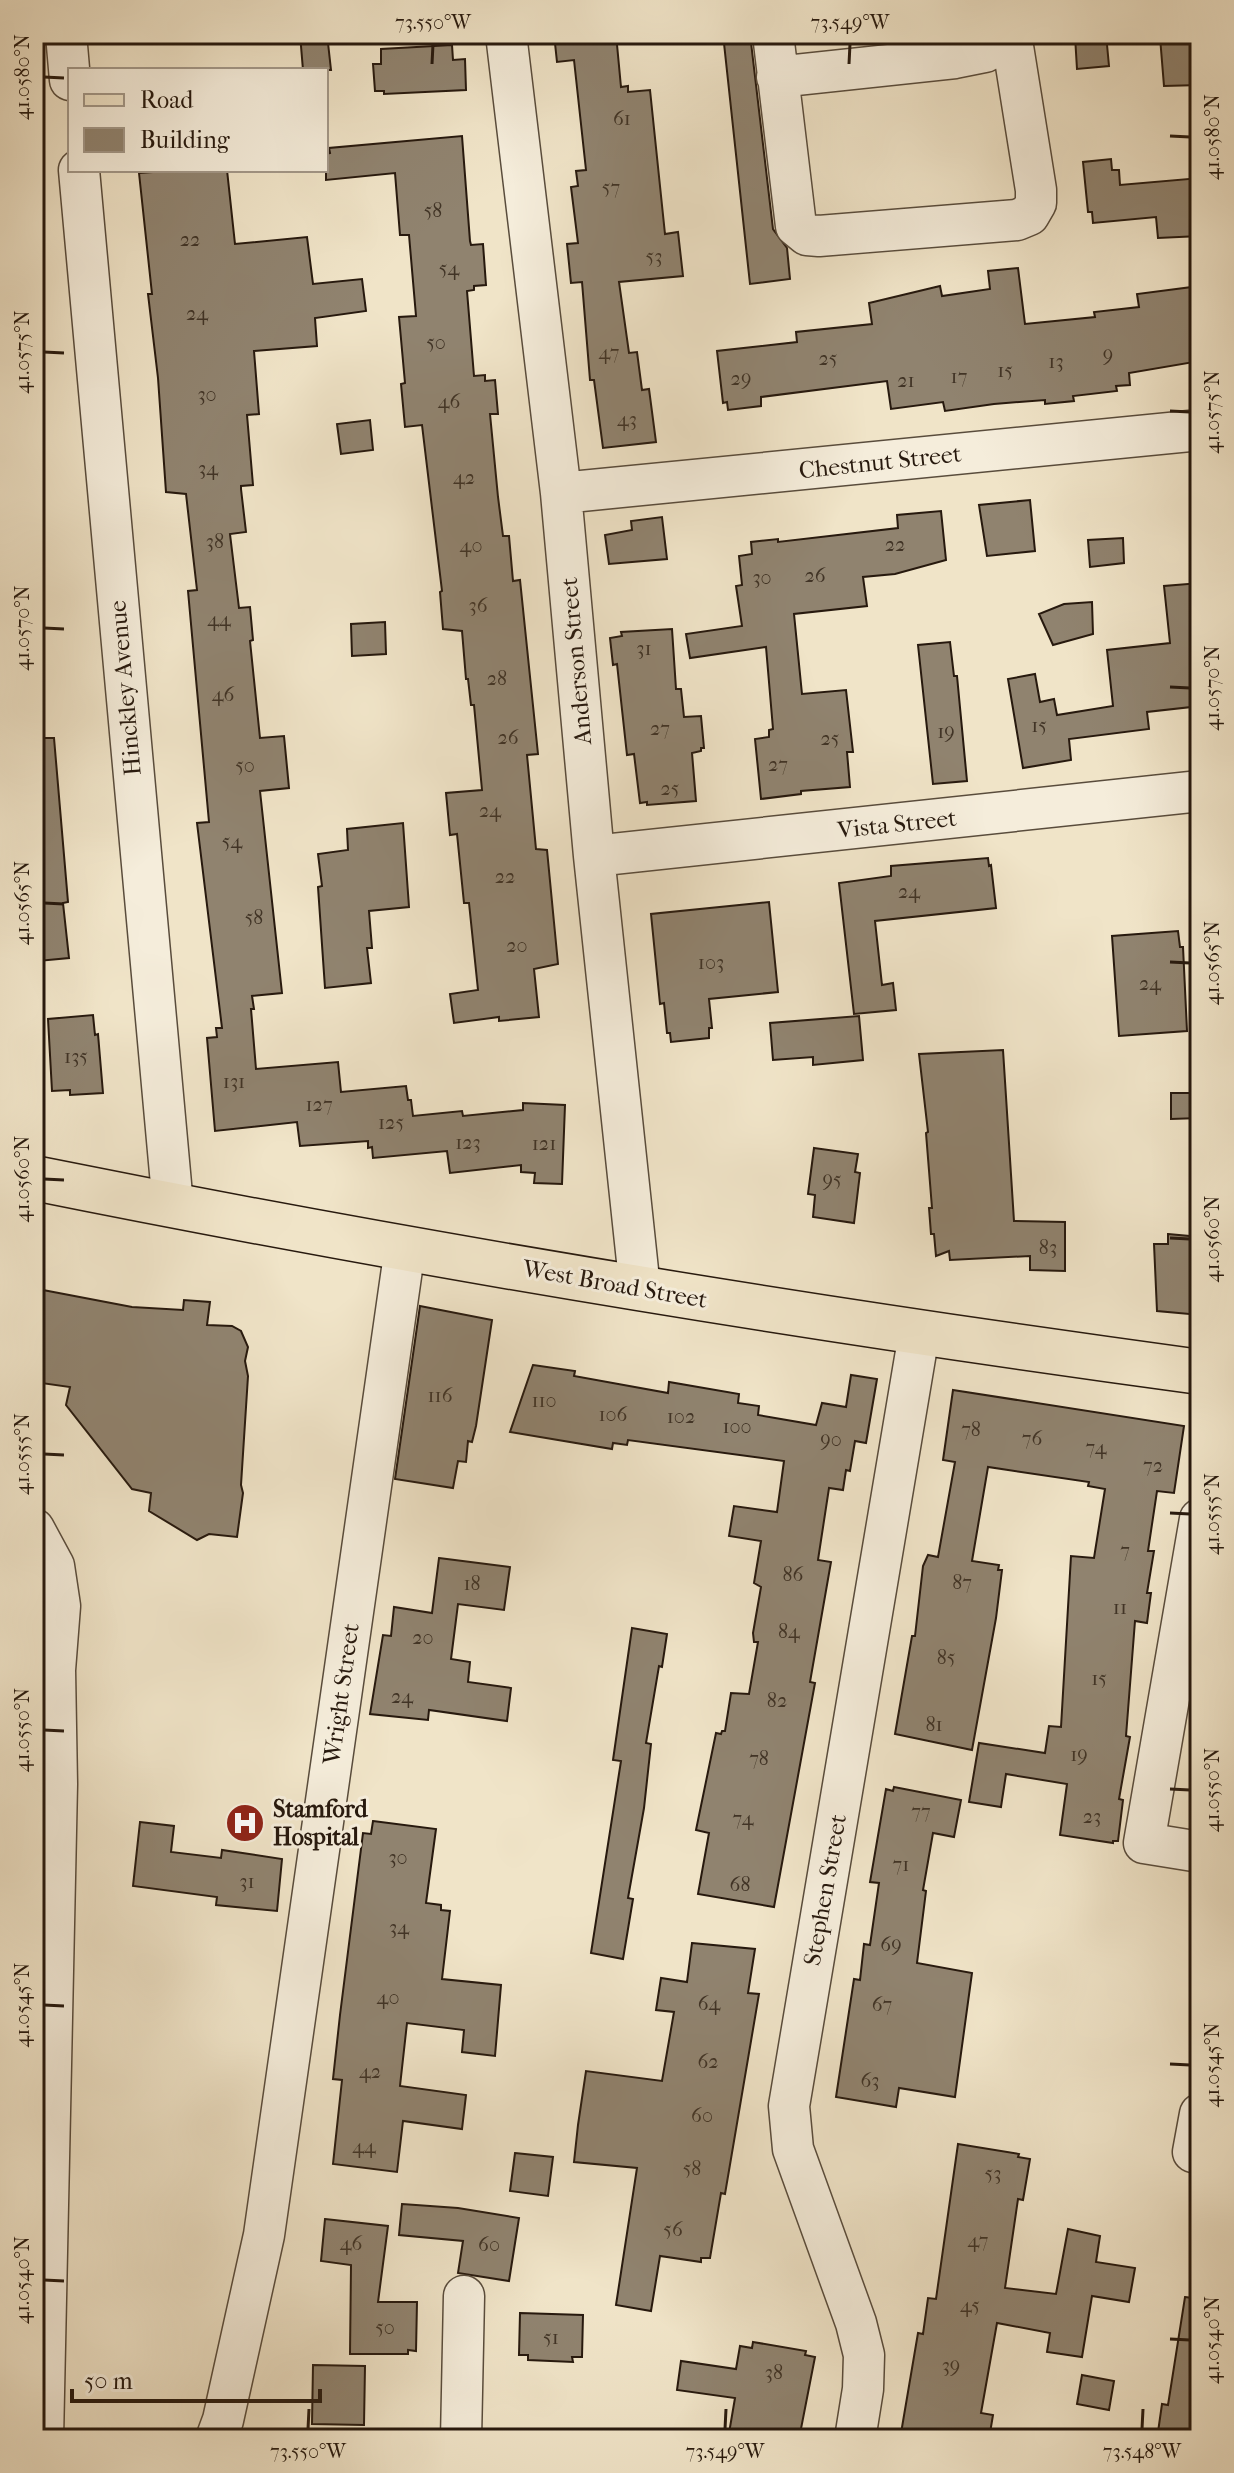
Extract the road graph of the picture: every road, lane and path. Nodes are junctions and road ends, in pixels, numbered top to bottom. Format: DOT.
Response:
graph roads {
  1 [pos="66,34"];
  2 [pos="506,34"];
  3 [pos="773,34"];
  4 [pos="1013,35"];
  5 [pos="69,68"];
  6 [pos="777,77"];
  7 [pos="79,172"];
  8 [pos="1200,430"];
  9 [pos="561,493"];
  10 [pos="1200,791"];
  11 [pos="594,856"];
  12 [pos="34,1178"];
  13 [pos="173,1206"];
  14 [pos="405,1248"];
  15 [pos="640,1289"];
  16 [pos="919,1334"];
  17 [pos="1200,1372"];
  18 [pos="1200,1519"];
  19 [pos="34,1529"];
  20 [pos="45,1728"];
  21 [pos="1200,1852"];
  22 [pos="464,2296"];
  23 [pos="43,2439"];
  24 [pos="216,2439"];
  25 [pos="461,2439"];
  26 [pos="855,2439"];
  1 -- 5 [label="street"];
  2 -- 9 [label="street, Anderson Street"];
  3 -- 6 [label="street"];
  4 -- 6 [label="street"];
  4 -- 6 [label="street"];
  7 -- 13 [label="street, Hinckley Avenue"];
  8 -- 9 [label="street, Chestnut Street"];
  9 -- 11 [label="street, Anderson Street"];
  10 -- 11 [label="street, Vista Street"];
  11 -- 15 [label="street, Anderson Street"];
  12 -- 13 [label="main road, West Broad Street"];
  13 -- 14 [label="main road, West Broad Street"];
  14 -- 15 [label="main road, West Broad Street"];
  14 -- 24 [label="street, Wright Street"];
  15 -- 16 [label="main road, West Broad Street"];
  16 -- 17 [label="main road, West Broad Street"];
  16 -- 26 [label="street, Stephen Street"];
  18 -- 21 [label="street"];
  19 -- 20 [label="street"];
  20 -- 23 [label="street"];
  22 -- 25 [label="street"];
}
